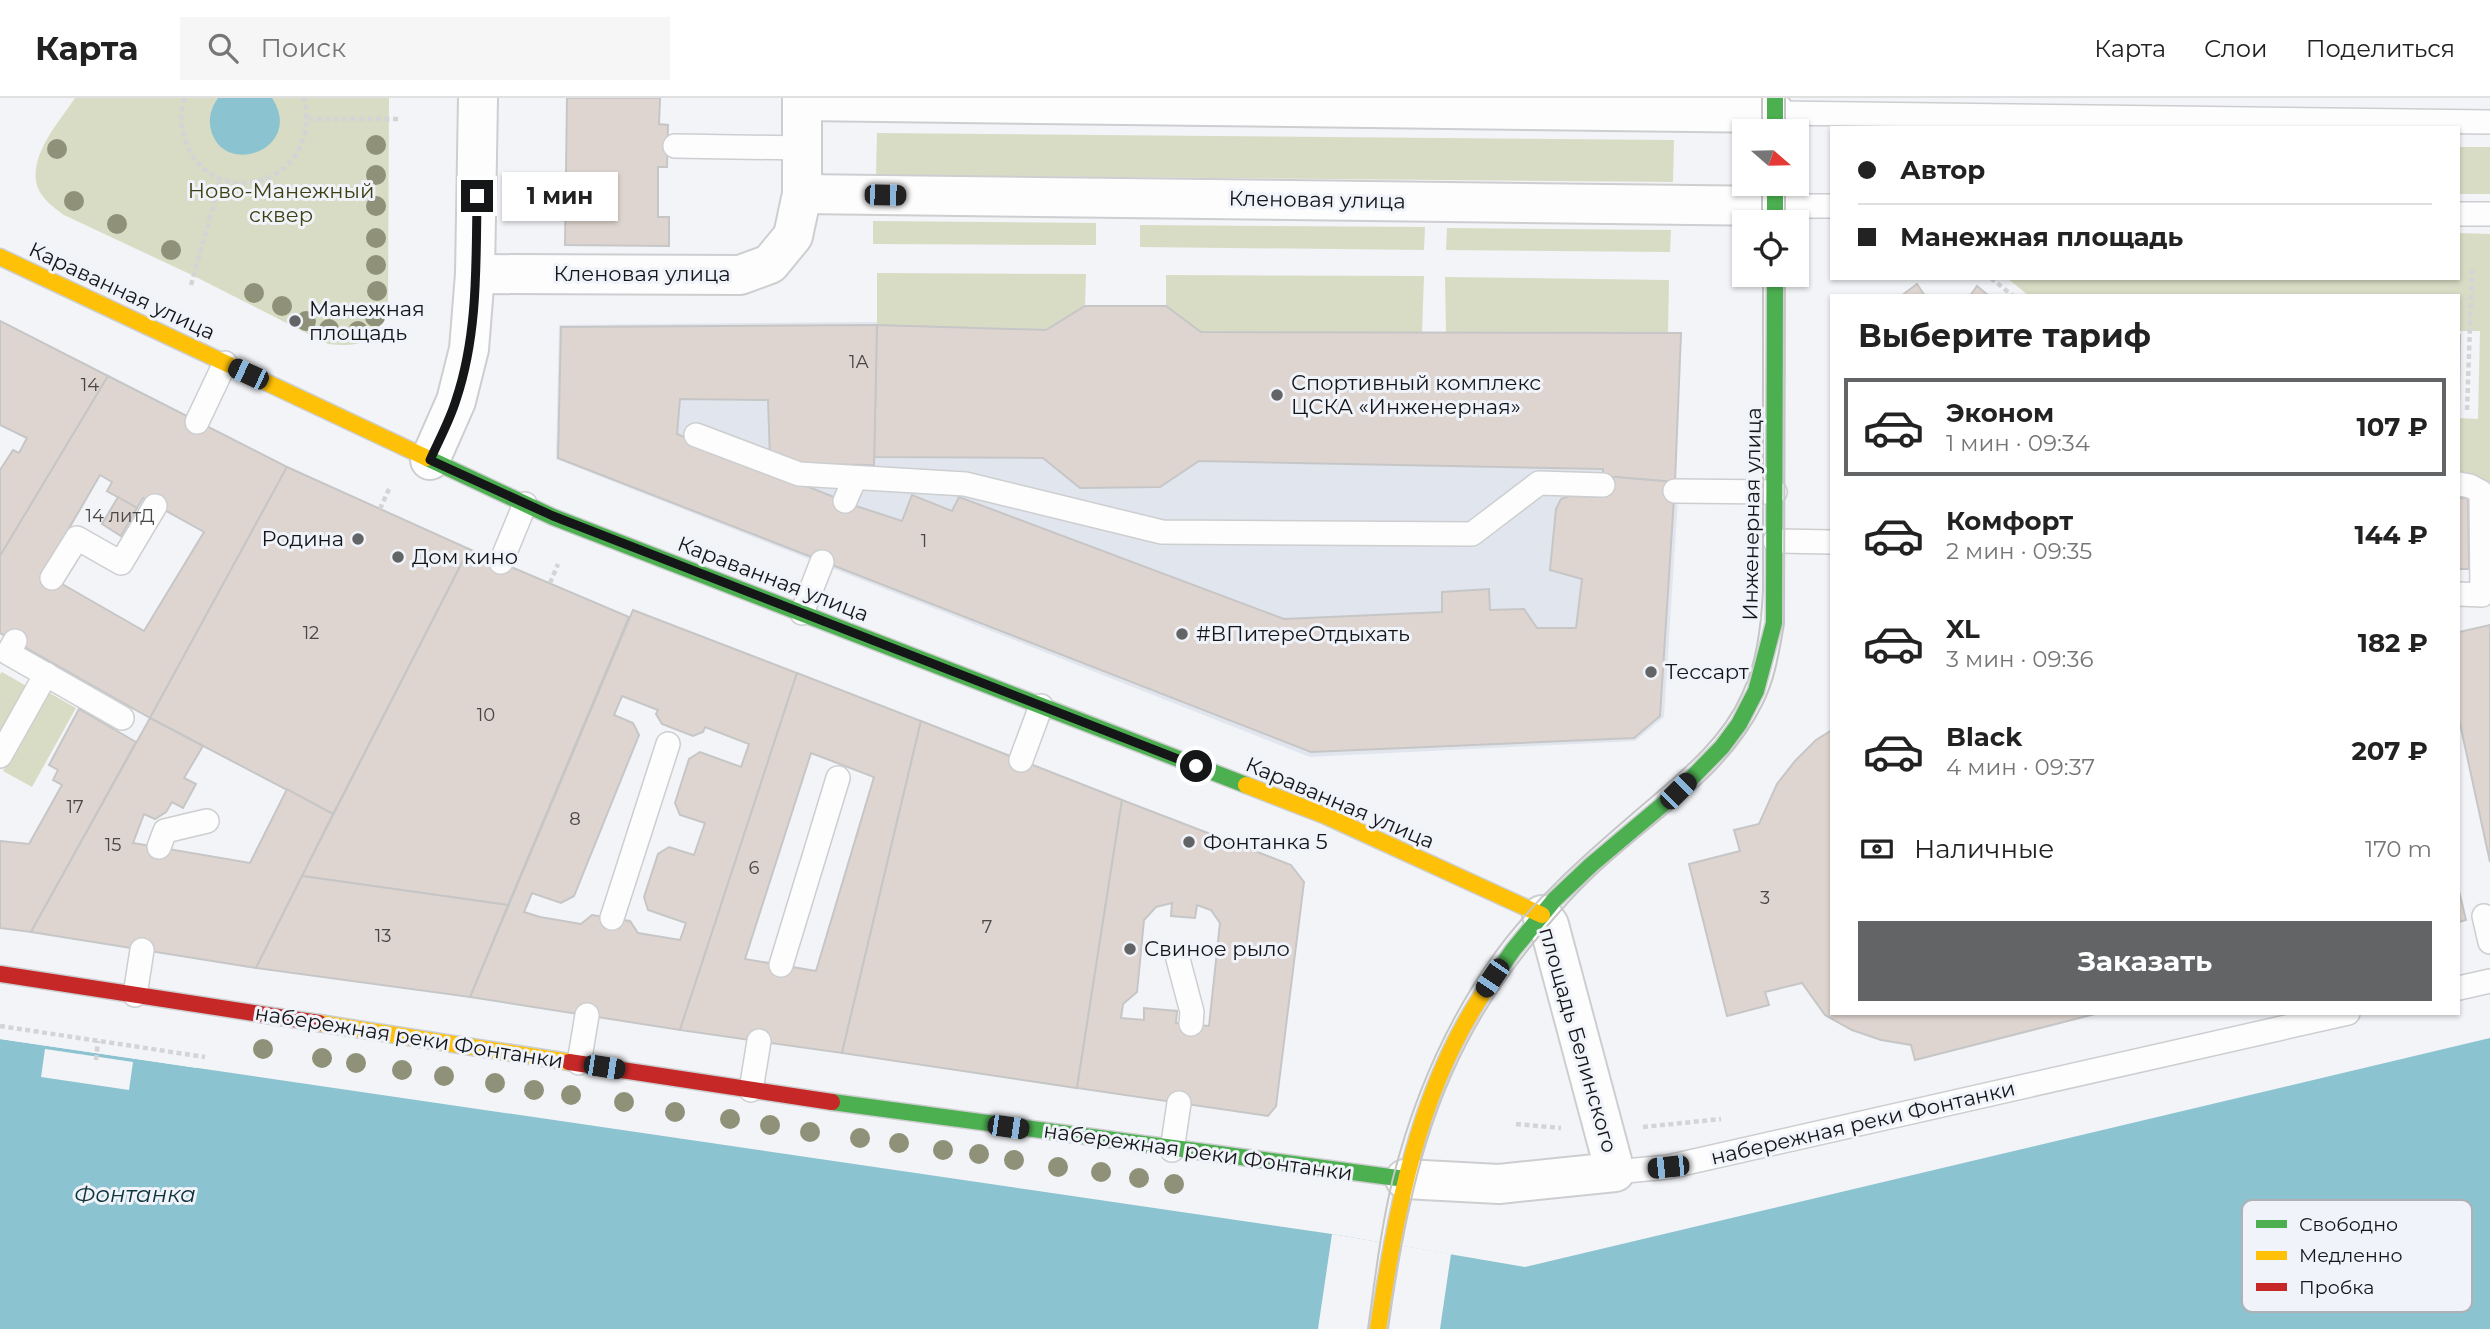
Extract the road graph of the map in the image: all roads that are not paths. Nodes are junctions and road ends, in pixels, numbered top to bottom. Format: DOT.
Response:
graph roads {
  1 [pos="478,98"];
  2 [pos="803,100"];
  3 [pos="1775,114"];
  4 [pos="2490,122"];
  5 [pos="676,146"];
  6 [pos="802,148"];
  7 [pos="802,194"];
  8 [pos="1775,204"];
  9 [pos="1830,206"];
  10 [pos="2460,214"];
  11 [pos="2490,214"];
  12 [pos="0,257"];
  13 [pos="475,274"];
  14 [pos="1775,287"];
  15 [pos="225,363"];
  16 [pos="197,422"];
  17 [pos="696,435"];
  18 [pos="430,460"];
  19 [pos="855,478"];
  20 [pos="2460,484"];
  21 [pos="1603,485"];
  22 [pos="1675,491"];
  23 [pos="1774,492"];
  24 [pos="845,502"];
  25 [pos="525,504"];
  26 [pos="155,506"];
  27 [pos="1775,541"];
  28 [pos="1830,542"];
  29 [pos="500,562"];
  30 [pos="822,562"];
  31 [pos="52,578"];
  32 [pos="2460,594"];
  33 [pos="802,613"];
  34 [pos="15,641"];
  35 [pos="46,674"];
  36 [pos="1041,706"];
  37 [pos="122,718"];
  38 [pos="668,744"];
  39 [pos="0,756"];
  40 [pos="1021,760"];
  41 [pos="838,778"];
  42 [pos="207,821"];
  43 [pos="159,847"];
  44 [pos="1542,915"];
  45 [pos="2484,916"];
  46 [pos="611,918"];
  47 [pos="2490,942"];
  48 [pos="142,950"];
  49 [pos="1178,959"];
  50 [pos="781,965"];
  51 [pos="0,974"];
  52 [pos="2490,981"];
  53 [pos="2460,988"];
  54 [pos="135,995"];
  55 [pos="587,1015"];
  56 [pos="2330,1015"];
  57 [pos="2274,1021"];
  58 [pos="1191,1024"];
  59 [pos="759,1041"];
  60 [pos="579,1063"];
  61 [pos="751,1090"];
  62 [pos="1179,1103"];
  63 [pos="1172,1150"];
  64 [pos="1615,1172"];
  65 [pos="1405,1180"];
  66 [pos="1378,1329"];
  1 -- 13 [label="street"];
  2 -- 3 [label="street, Кленовая улица"];
  2 -- 6 [label="street, Кленовая улица"];
  3 -- 4 [label="lane, Кленовая улица"];
  5 -- 6 [label="lane"];
  6 -- 7 [label="street, Кленовая улица"];
  7 -- 8 [label="street, Кленовая улица"];
  7 -- 13 [label="street, Кленовая улица"];
  8 -- 9 [label="lane, Кленовая улица"];
  10 -- 11 [label="lane"];
  12 -- 15 [label="street, Караванная улица"];
  13 -- 18 [label="street"];
  14 -- 23 [label="street, Инженерная улица"];
  15 -- 16 [label="lane"];
  15 -- 18 [label="street, Караванная улица"];
  17 -- 19 [label="lane"];
  18 -- 25 [label="street, Караванная улица"];
  19 -- 21 [label="lane"];
  19 -- 24 [label="lane"];
  20 -- 32 [label="lane"];
  22 -- 23 [label="lane"];
  23 -- 27 [label="street, Инженерная улица"];
  25 -- 29 [label="lane"];
  25 -- 33 [label="street, Караванная улица"];
  26 -- 31 [label="lane"];
  27 -- 28 [label="lane"];
  27 -- 44 [label="street, Инженерная улица"];
  30 -- 33 [label="lane"];
  33 -- 36 [label="street, Караванная улица"];
  34 -- 35 [label="lane"];
  35 -- 37 [label="lane"];
  35 -- 39 [label="lane"];
  36 -- 40 [label="lane"];
  36 -- 44 [label="street, Караванная улица"];
  38 -- 46 [label="lane"];
  41 -- 50 [label="lane"];
  42 -- 43 [label="lane"];
  44 -- 64 [label="street, площадь Белинского"];
  44 -- 65 [label="street, площадь Белинского"];
  45 -- 47 [label="lane"];
  48 -- 54 [label="lane"];
  49 -- 58 [label="lane"];
  51 -- 54 [label="street, набережная реки Фонтанки"];
  52 -- 53 [label="lane"];
  54 -- 60 [label="street, набережная реки Фонтанки"];
  55 -- 60 [label="lane"];
  56 -- 57 [label="lane, набережная реки Фонтанки"];
  57 -- 64 [label="lane, набережная реки Фонтанки"];
  59 -- 61 [label="lane"];
  60 -- 61 [label="street, набережная реки Фонтанки"];
  61 -- 63 [label="street, набережная реки Фонтанки"];
  62 -- 63 [label="lane"];
  63 -- 65 [label="street, набережная реки Фонтанки"];
  64 -- 65 [label="street, набережная реки Фонтанки"];
  65 -- 66 [label="street, площадь Белинского"];
}
